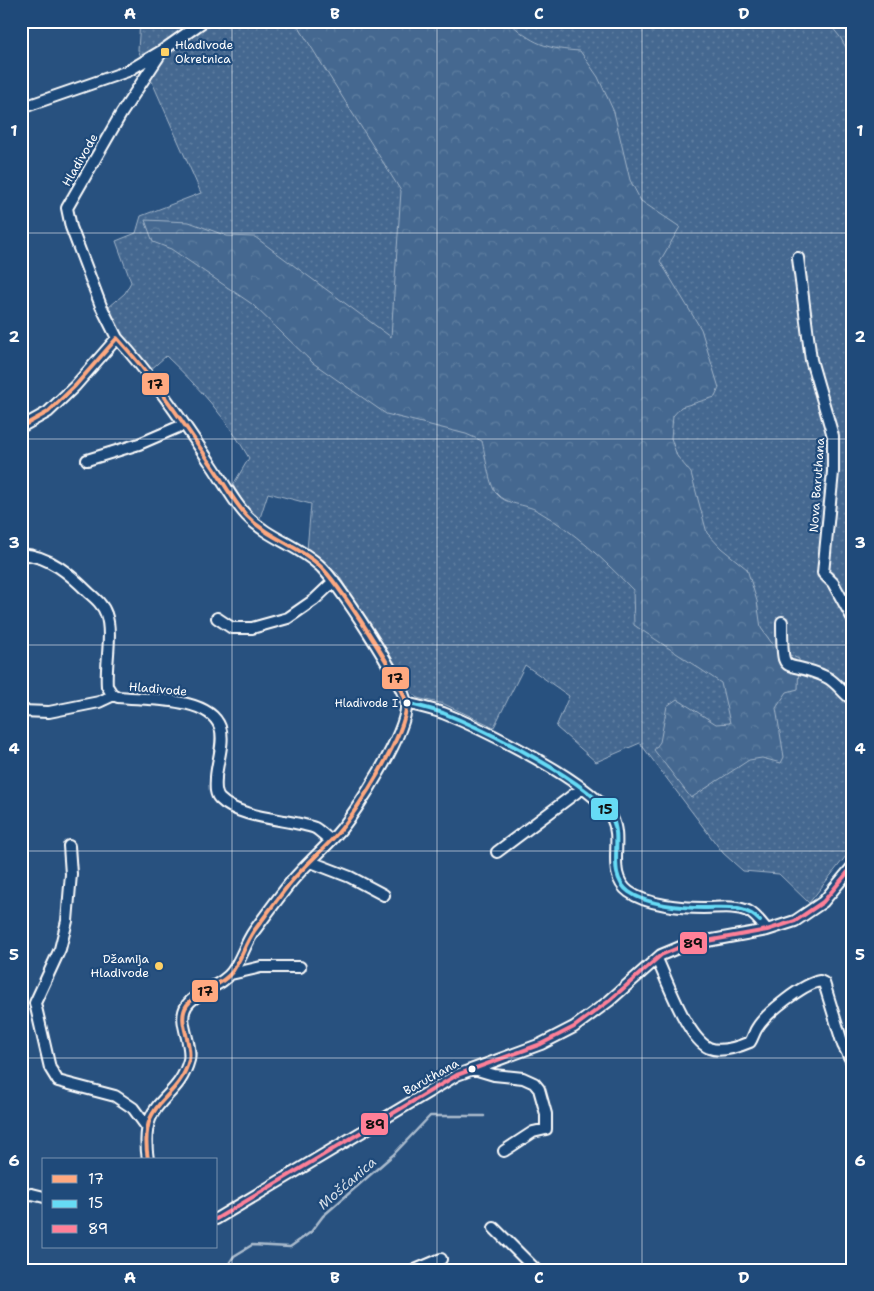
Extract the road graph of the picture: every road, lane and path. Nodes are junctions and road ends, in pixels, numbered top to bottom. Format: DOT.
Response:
graph roads {
  1 [pos="204,21"];
  2 [pos="187,26"];
  3 [pos="163,50"];
  4 [pos="21,108"];
  5 [pos="798,258"];
  6 [pos="117,338"];
  7 [pos="183,425"];
  8 [pos="21,427"];
  9 [pos="87,460"];
  10 [pos="21,554"];
  11 [pos="334,581"];
  12 [pos="217,618"];
  13 [pos="853,619"];
  14 [pos="782,622"];
  15 [pos="114,695"];
  16 [pos="853,700"];
  17 [pos="406,703"];
  18 [pos="21,711"];
  19 [pos="579,787"];
  20 [pos="330,840"];
  21 [pos="69,846"];
  22 [pos="497,852"];
  23 [pos="311,862"];
  24 [pos="853,866"];
  25 [pos="384,895"];
  26 [pos="767,930"];
  27 [pos="656,958"];
  28 [pos="300,967"];
  29 [pos="231,974"];
  30 [pos="853,1064"];
  31 [pos="474,1069"];
  32 [pos="147,1128"];
  33 [pos="504,1151"];
  34 [pos="148,1158"];
  35 [pos="21,1195"];
  36 [pos="42,1196"];
  37 [pos="218,1218"];
  38 [pos="494,1228"];
  39 [pos="441,1259"];
  40 [pos="415,1270"];
  41 [pos="536,1270"];
  1 -- 2 [label="street, Hladivode"];
  2 -- 3 [label="street, Hladivode"];
  3 -- 4 [label="street"];
  3 -- 6 [label="street, Hladivode"];
  5 -- 13 [label="street, Nova Baruthana"];
  6 -- 7 [label="street, Hladivode"];
  6 -- 8 [label="street"];
  7 -- 9 [label="street"];
  7 -- 11 [label="street, Hladivode"];
  10 -- 15 [label="street, Hladivode"];
  11 -- 12 [label="street"];
  11 -- 17 [label="street, Hladivode"];
  14 -- 16 [label="street"];
  15 -- 18 [label="street"];
  15 -- 20 [label="street, Hladivode"];
  17 -- 19 [label="street"];
  17 -- 20 [label="street"];
  19 -- 22 [label="street"];
  19 -- 26 [label="street"];
  20 -- 23 [label="street"];
  21 -- 32 [label="street"];
  23 -- 25 [label="street"];
  23 -- 29 [label="street"];
  24 -- 26 [label="street, Baruthana"];
  26 -- 27 [label="street, Baruthana"];
  27 -- 30 [label="street"];
  27 -- 31 [label="street, Baruthana"];
  28 -- 29 [label="street"];
  29 -- 32 [label="street"];
  31 -- 33 [label="street"];
  31 -- 37 [label="street, Baruthana"];
  32 -- 34 [label="street"];
  35 -- 36 [label="street"];
  38 -- 41 [label="street"];
  39 -- 40 [label="street"];
}
